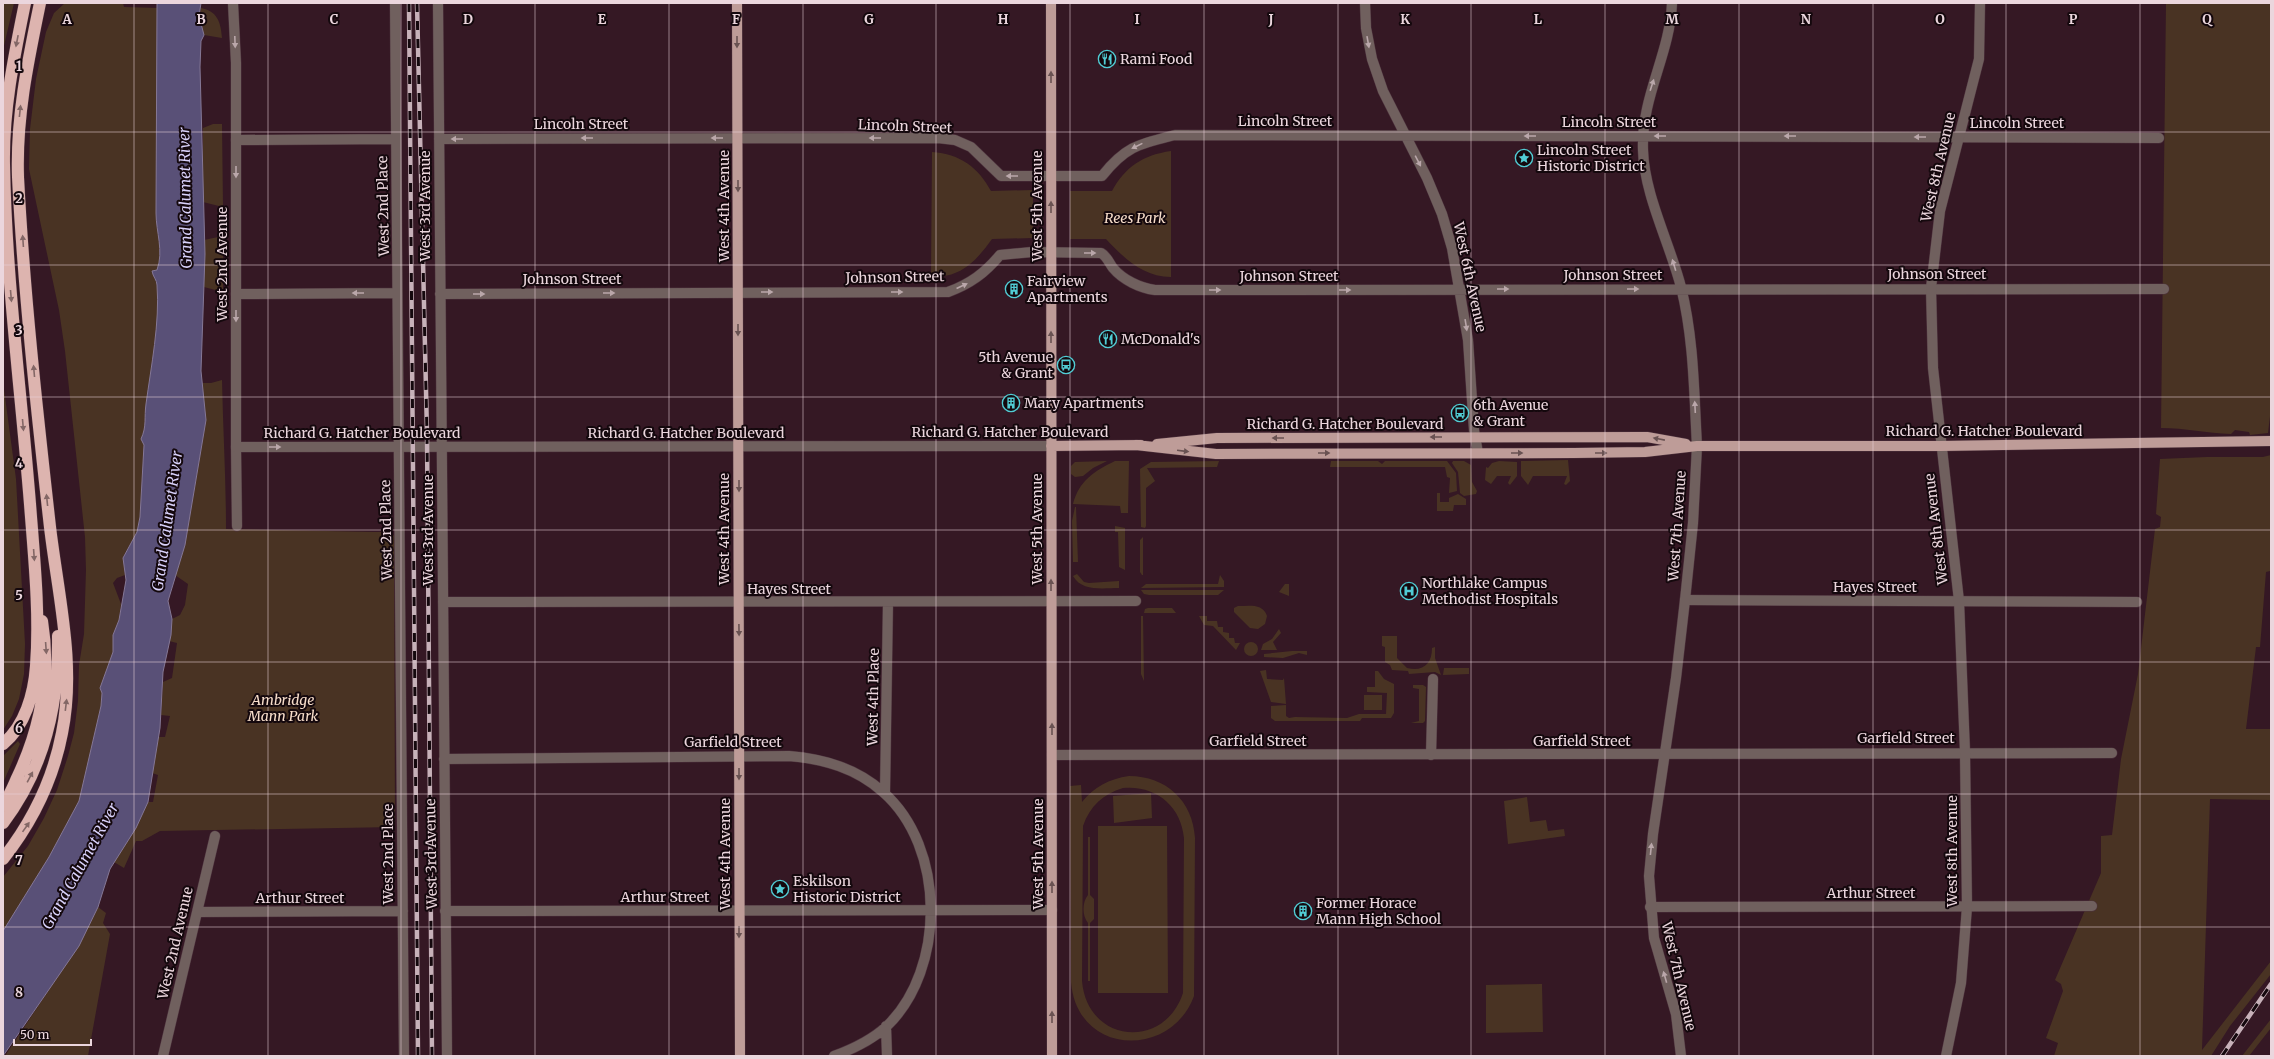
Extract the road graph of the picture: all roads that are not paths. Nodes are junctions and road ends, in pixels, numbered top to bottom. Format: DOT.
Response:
graph roads {
  1 [pos="25,3"];
  2 [pos="40,3"];
  3 [pos="233,3"];
  4 [pos="395,3"];
  5 [pos="438,3"];
  6 [pos="737,3"];
  7 [pos="1051,3"];
  8 [pos="1365,3"];
  9 [pos="1672,3"];
  10 [pos="1980,3"];
  11 [pos="1404,136"];
  12 [pos="1643,136"];
  13 [pos="1959,137"];
  14 [pos="738,138"];
  15 [pos="2159,138"];
  16 [pos="396,139"];
  17 [pos="439,139"];
  18 [pos="236,140"];
  19 [pos="1051,176"];
  20 [pos="3,229"];
  21 [pos="1051,252"];
  22 [pos="9,272"];
  23 [pos="1931,288"];
  24 [pos="1681,289"];
  25 [pos="2164,289"];
  26 [pos="1460,290"];
  27 [pos="397,293"];
  28 [pos="738,293"];
  29 [pos="236,294"];
  30 [pos="440,294"];
  31 [pos="1475,437"];
  32 [pos="1303,438"];
  33 [pos="2271,441"];
  34 [pos="1051,446"];
  35 [pos="1136,446"];
  36 [pos="1697,446"];
  37 [pos="1941,446"];
  38 [pos="236,447"];
  39 [pos="399,447"];
  40 [pos="441,447"];
  41 [pos="738,447"];
  42 [pos="1303,453"];
  43 [pos="1478,453"];
  44 [pos="237,526"];
  45 [pos="56,580"];
  46 [pos="36,582"];
  47 [pos="1686,600"];
  48 [pos="1959,601"];
  49 [pos="443,602"];
  50 [pos="888,602"];
  51 [pos="1052,602"];
  52 [pos="1136,602"];
  53 [pos="2137,602"];
  54 [pos="738,603"];
  55 [pos="1433,679"];
  56 [pos="3,744"];
  57 [pos="1965,752"];
  58 [pos="2112,753"];
  59 [pos="1665,754"];
  60 [pos="1052,755"];
  61 [pos="1431,755"];
  62 [pos="739,756"];
  63 [pos="444,759"];
  64 [pos="884,793"];
  65 [pos="3,805"];
  66 [pos="3,823"];
  67 [pos="215,836"];
  68 [pos="3,859"];
  69 [pos="2092,906"];
  70 [pos="1650,907"];
  71 [pos="1967,907"];
  72 [pos="930,910"];
  73 [pos="1052,910"];
  74 [pos="445,911"];
  75 [pos="739,911"];
  76 [pos="197,912"];
  77 [pos="403,912"];
  78 [pos="886,1026"];
  79 [pos="163,1056"];
  80 [pos="404,1056"];
  81 [pos="446,1056"];
  82 [pos="740,1056"];
  83 [pos="834,1056"];
  84 [pos="887,1056"];
  85 [pos="1052,1056"];
  86 [pos="1681,1056"];
  87 [pos="1946,1056"];
  1 -- 22 [label="highway, one-way"];
  45 -- 2 [label="highway, one-way"];
  3 -- 18 [label="street, West 2nd Avenue, one-way"];
  4 -- 16 [label="street, West 2nd Place"];
  5 -- 17 [label="street, West 3rd Avenue"];
  6 -- 14 [label="main road, West 4th Avenue, one-way"];
  19 -- 7 [label="main road, West 5th Avenue, one-way"];
  8 -- 11 [label="street, West 6th Avenue, one-way"];
  12 -- 9 [label="street, West 7th Avenue, one-way"];
  10 -- 13 [label="street, West 8th Avenue"];
  12 -- 11 [label="street, Lincoln Street, one-way"];
  11 -- 19 [label="street, Lincoln Street, one-way"];
  11 -- 26 [label="street, West 6th Avenue, one-way"];
  13 -- 12 [label="street, Lincoln Street, one-way"];
  24 -- 12 [label="street, West 7th Avenue, one-way"];
  13 -- 15 [label="street, Lincoln Street"];
  13 -- 23 [label="street, West 8th Avenue"];
  14 -- 17 [label="street, Lincoln Street, one-way"];
  19 -- 14 [label="street, Lincoln Street, one-way"];
  14 -- 28 [label="main road, West 4th Avenue, one-way"];
  16 -- 18 [label="street"];
  16 -- 27 [label="street, West 2nd Place"];
  17 -- 30 [label="street, West 3rd Avenue"];
  18 -- 29 [label="street, West 2nd Avenue, one-way"];
  21 -- 19 [label="main road, West 5th Avenue, one-way"];
  20 -- 22 [label="highway"];
  21 -- 26 [label="street, Johnson Street, one-way"];
  28 -- 21 [label="street, Johnson Street, one-way"];
  34 -- 21 [label="main road, West 5th Avenue, one-way"];
  22 -- 46 [label="highway, one-way"];
  23 -- 24 [label="street, Johnson Street"];
  23 -- 25 [label="street, Johnson Street"];
  23 -- 37 [label="street, West 8th Avenue"];
  26 -- 24 [label="street, Johnson Street, one-way"];
  36 -- 24 [label="street, West 7th Avenue, one-way"];
  26 -- 31 [label="street, West 6th Avenue, one-way"];
  27 -- 29 [label="street, one-way"];
  27 -- 39 [label="street, West 2nd Place"];
  30 -- 28 [label="street, Johnson Street, one-way"];
  28 -- 41 [label="main road, West 4th Avenue, one-way"];
  29 -- 38 [label="street, West 2nd Avenue, one-way"];
  30 -- 40 [label="street, West 3rd Avenue"];
  31 -- 32 [label="main road, Richard G. Hatcher Boulevard, one-way"];
  36 -- 31 [label="main road, Richard G. Hatcher Boulevard, one-way"];
  31 -- 43 [label="street, West 6th Avenue"];
  32 -- 35 [label="main road, Richard G. Hatcher Boulevard, one-way"];
  32 -- 42 [label="main road"];
  33 -- 37 [label="main road, Richard G. Hatcher Boulevard"];
  34 -- 35 [label="main road, Richard G. Hatcher Boulevard"];
  34 -- 41 [label="street, Richard G. Hatcher Boulevard"];
  51 -- 34 [label="main road, West 5th Avenue, one-way"];
  35 -- 42 [label="main road, Richard G. Hatcher Boulevard, one-way"];
  36 -- 37 [label="main road, Richard G. Hatcher Boulevard"];
  43 -- 36 [label="main road, Richard G. Hatcher Boulevard, one-way"];
  36 -- 47 [label="street, West 7th Avenue"];
  37 -- 48 [label="street, West 8th Avenue"];
  38 -- 39 [label="street, Richard G. Hatcher Boulevard, one-way"];
  38 -- 44 [label="street, West 2nd Avenue"];
  39 -- 40 [label="street, Richard G. Hatcher Boulevard"];
  39 -- 77 [label="street, West 2nd Place"];
  40 -- 41 [label="street, Richard G. Hatcher Boulevard"];
  40 -- 49 [label="street, West 3rd Avenue"];
  41 -- 54 [label="main road, West 4th Avenue, one-way"];
  42 -- 43 [label="main road, Richard G. Hatcher Boulevard, one-way"];
  66 -- 45 [label="highway, one-way"];
  68 -- 45 [label="highway, one-way"];
  46 -- 56 [label="highway"];
  46 -- 65 [label="highway, one-way"];
  47 -- 48 [label="street, Hayes Street"];
  47 -- 59 [label="street, West 7th Avenue"];
  48 -- 53 [label="street, Hayes Street"];
  48 -- 57 [label="street, West 8th Avenue"];
  49 -- 54 [label="street, Hayes Street"];
  49 -- 63 [label="street, West 3rd Avenue"];
  50 -- 51 [label="street, Hayes Street"];
  50 -- 54 [label="street, Hayes Street"];
  50 -- 64 [label="street, West 4th Place"];
  51 -- 52 [label="street, Hayes Street"];
  60 -- 51 [label="main road, West 5th Avenue, one-way"];
  54 -- 62 [label="main road, West 4th Avenue, one-way"];
  55 -- 61 [label="street"];
  57 -- 58 [label="street, Garfield Street"];
  57 -- 59 [label="street, Garfield Street"];
  57 -- 71 [label="street, West 8th Avenue"];
  59 -- 61 [label="street, Garfield Street"];
  70 -- 59 [label="street, West 7th Avenue, one-way"];
  60 -- 61 [label="street, Garfield Street"];
  73 -- 60 [label="main road, West 5th Avenue, one-way"];
  62 -- 63 [label="street, Garfield Street"];
  62 -- 64 [label="street, Garfield Street"];
  62 -- 75 [label="main road, West 4th Avenue, one-way"];
  63 -- 74 [label="street, West 3rd Avenue"];
  64 -- 72 [label="street, Garfield Street"];
  67 -- 76 [label="street, West 2nd Avenue"];
  69 -- 71 [label="street, Arthur Street"];
  70 -- 71 [label="street, Arthur Street"];
  86 -- 70 [label="street, West 7th Avenue, one-way"];
  71 -- 87 [label="street, West 8th Avenue"];
  72 -- 73 [label="street, Arthur Street"];
  72 -- 75 [label="street, Arthur Street"];
  72 -- 78 [label="street, Garfield Street"];
  85 -- 73 [label="main road, West 5th Avenue, one-way"];
  74 -- 75 [label="street, Arthur Street"];
  74 -- 81 [label="street, West 3rd Avenue"];
  75 -- 82 [label="main road, West 4th Avenue, one-way"];
  76 -- 77 [label="street, Arthur Street"];
  76 -- 79 [label="street, West 2nd Avenue"];
  77 -- 80 [label="street, West 2nd Place"];
  78 -- 83 [label="street, Garfield Street"];
  78 -- 84 [label="street"];
}
